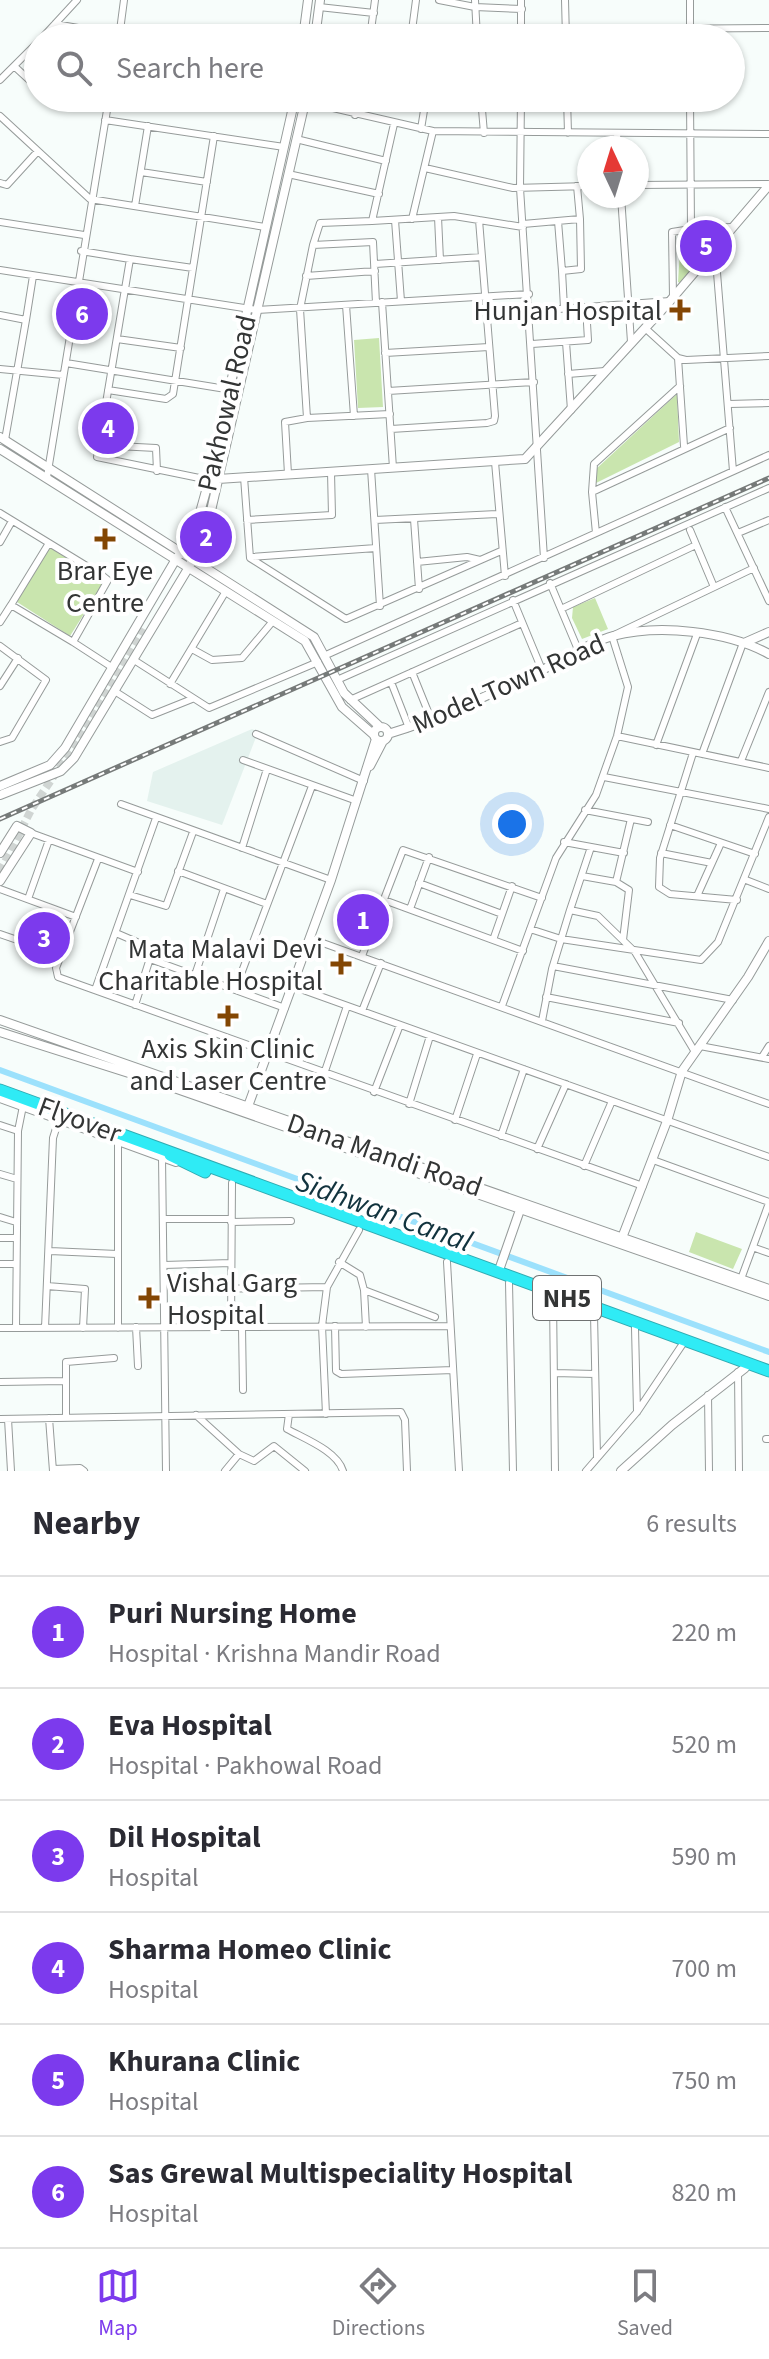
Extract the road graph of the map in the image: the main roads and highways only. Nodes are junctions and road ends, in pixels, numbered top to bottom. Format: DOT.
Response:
graph roads {
  1 [pos="0,1088"];
  2 [pos="182,1159"];
  3 [pos="769,1374"];
  1 -- 2 [label="highway, Flyover / NH5"];
  2 -- 3 [label="highway, NH5"];
  2 -- 3 [label="highway, NH5"];
}
